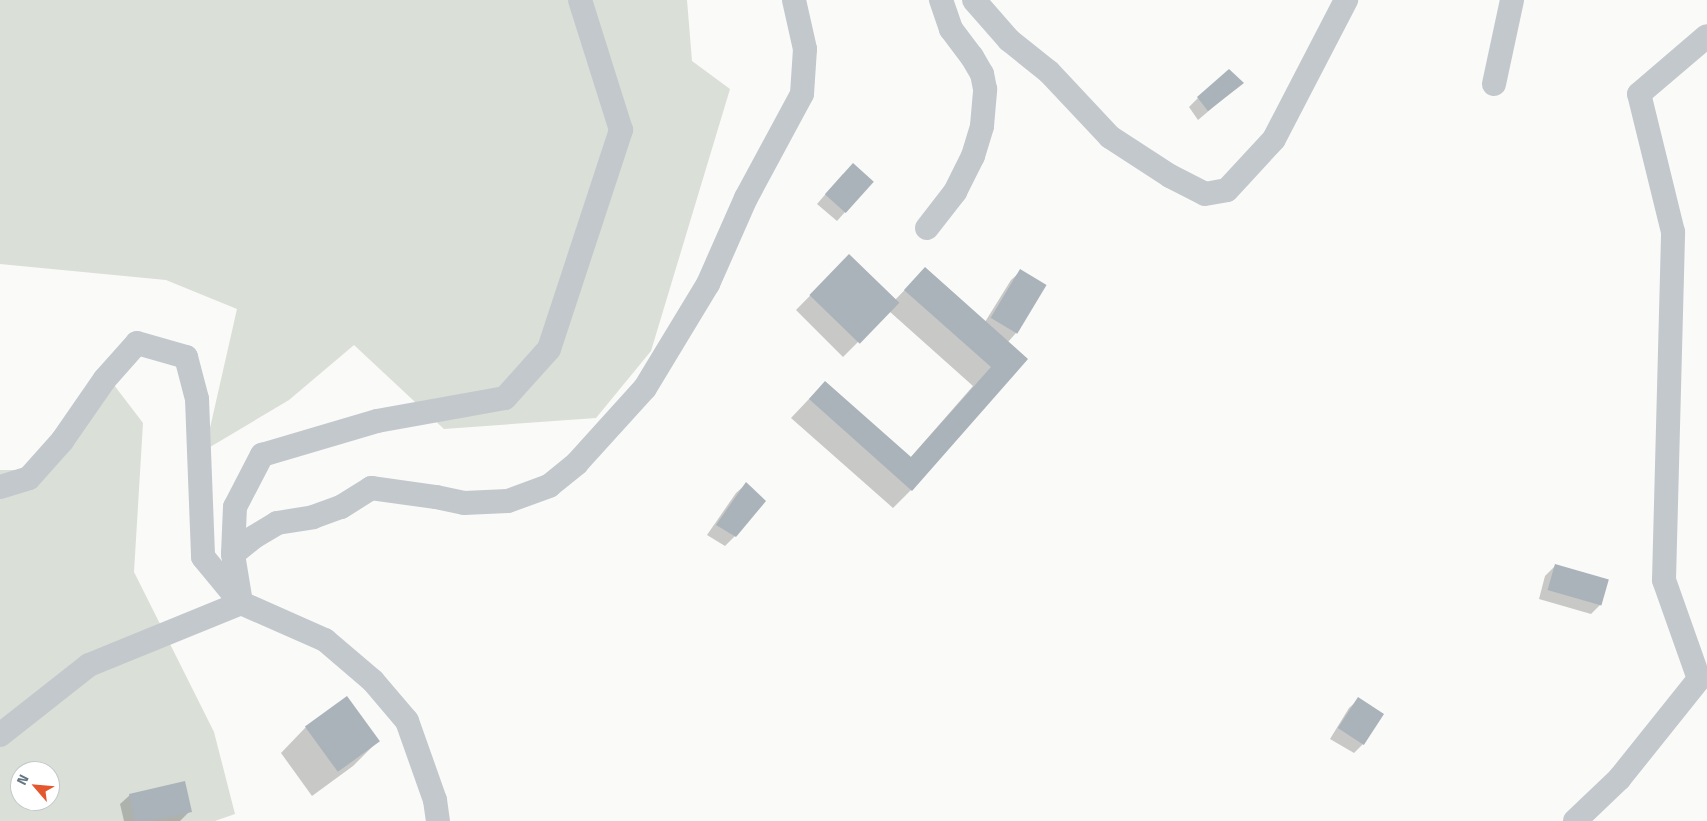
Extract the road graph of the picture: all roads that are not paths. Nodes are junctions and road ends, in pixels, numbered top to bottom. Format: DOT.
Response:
graph roads {
  1 [pos="580,0"];
  2 [pos="794,0"];
  3 [pos="941,0"];
  4 [pos="974,0"];
  5 [pos="1346,0"];
  6 [pos="1512,0"];
  7 [pos="1707,36"];
  8 [pos="1494,84"];
  9 [pos="927,228"];
  10 [pos="0,487"];
  11 [pos="233,554"];
  12 [pos="241,602"];
  13 [pos="1703,676"];
  14 [pos="0,734"];
  15 [pos="438,821"];
  16 [pos="1575,821"];
  1 -- 11 [label="street"];
  2 -- 11 [label="street"];
  3 -- 9 [label="street"];
  4 -- 5 [label="street"];
  6 -- 8 [label="street"];
  7 -- 13 [label="street"];
  10 -- 12 [label="street"];
  11 -- 12 [label="street"];
  12 -- 14 [label="street"];
  12 -- 15 [label="street"];
  13 -- 16 [label="street"];
}
